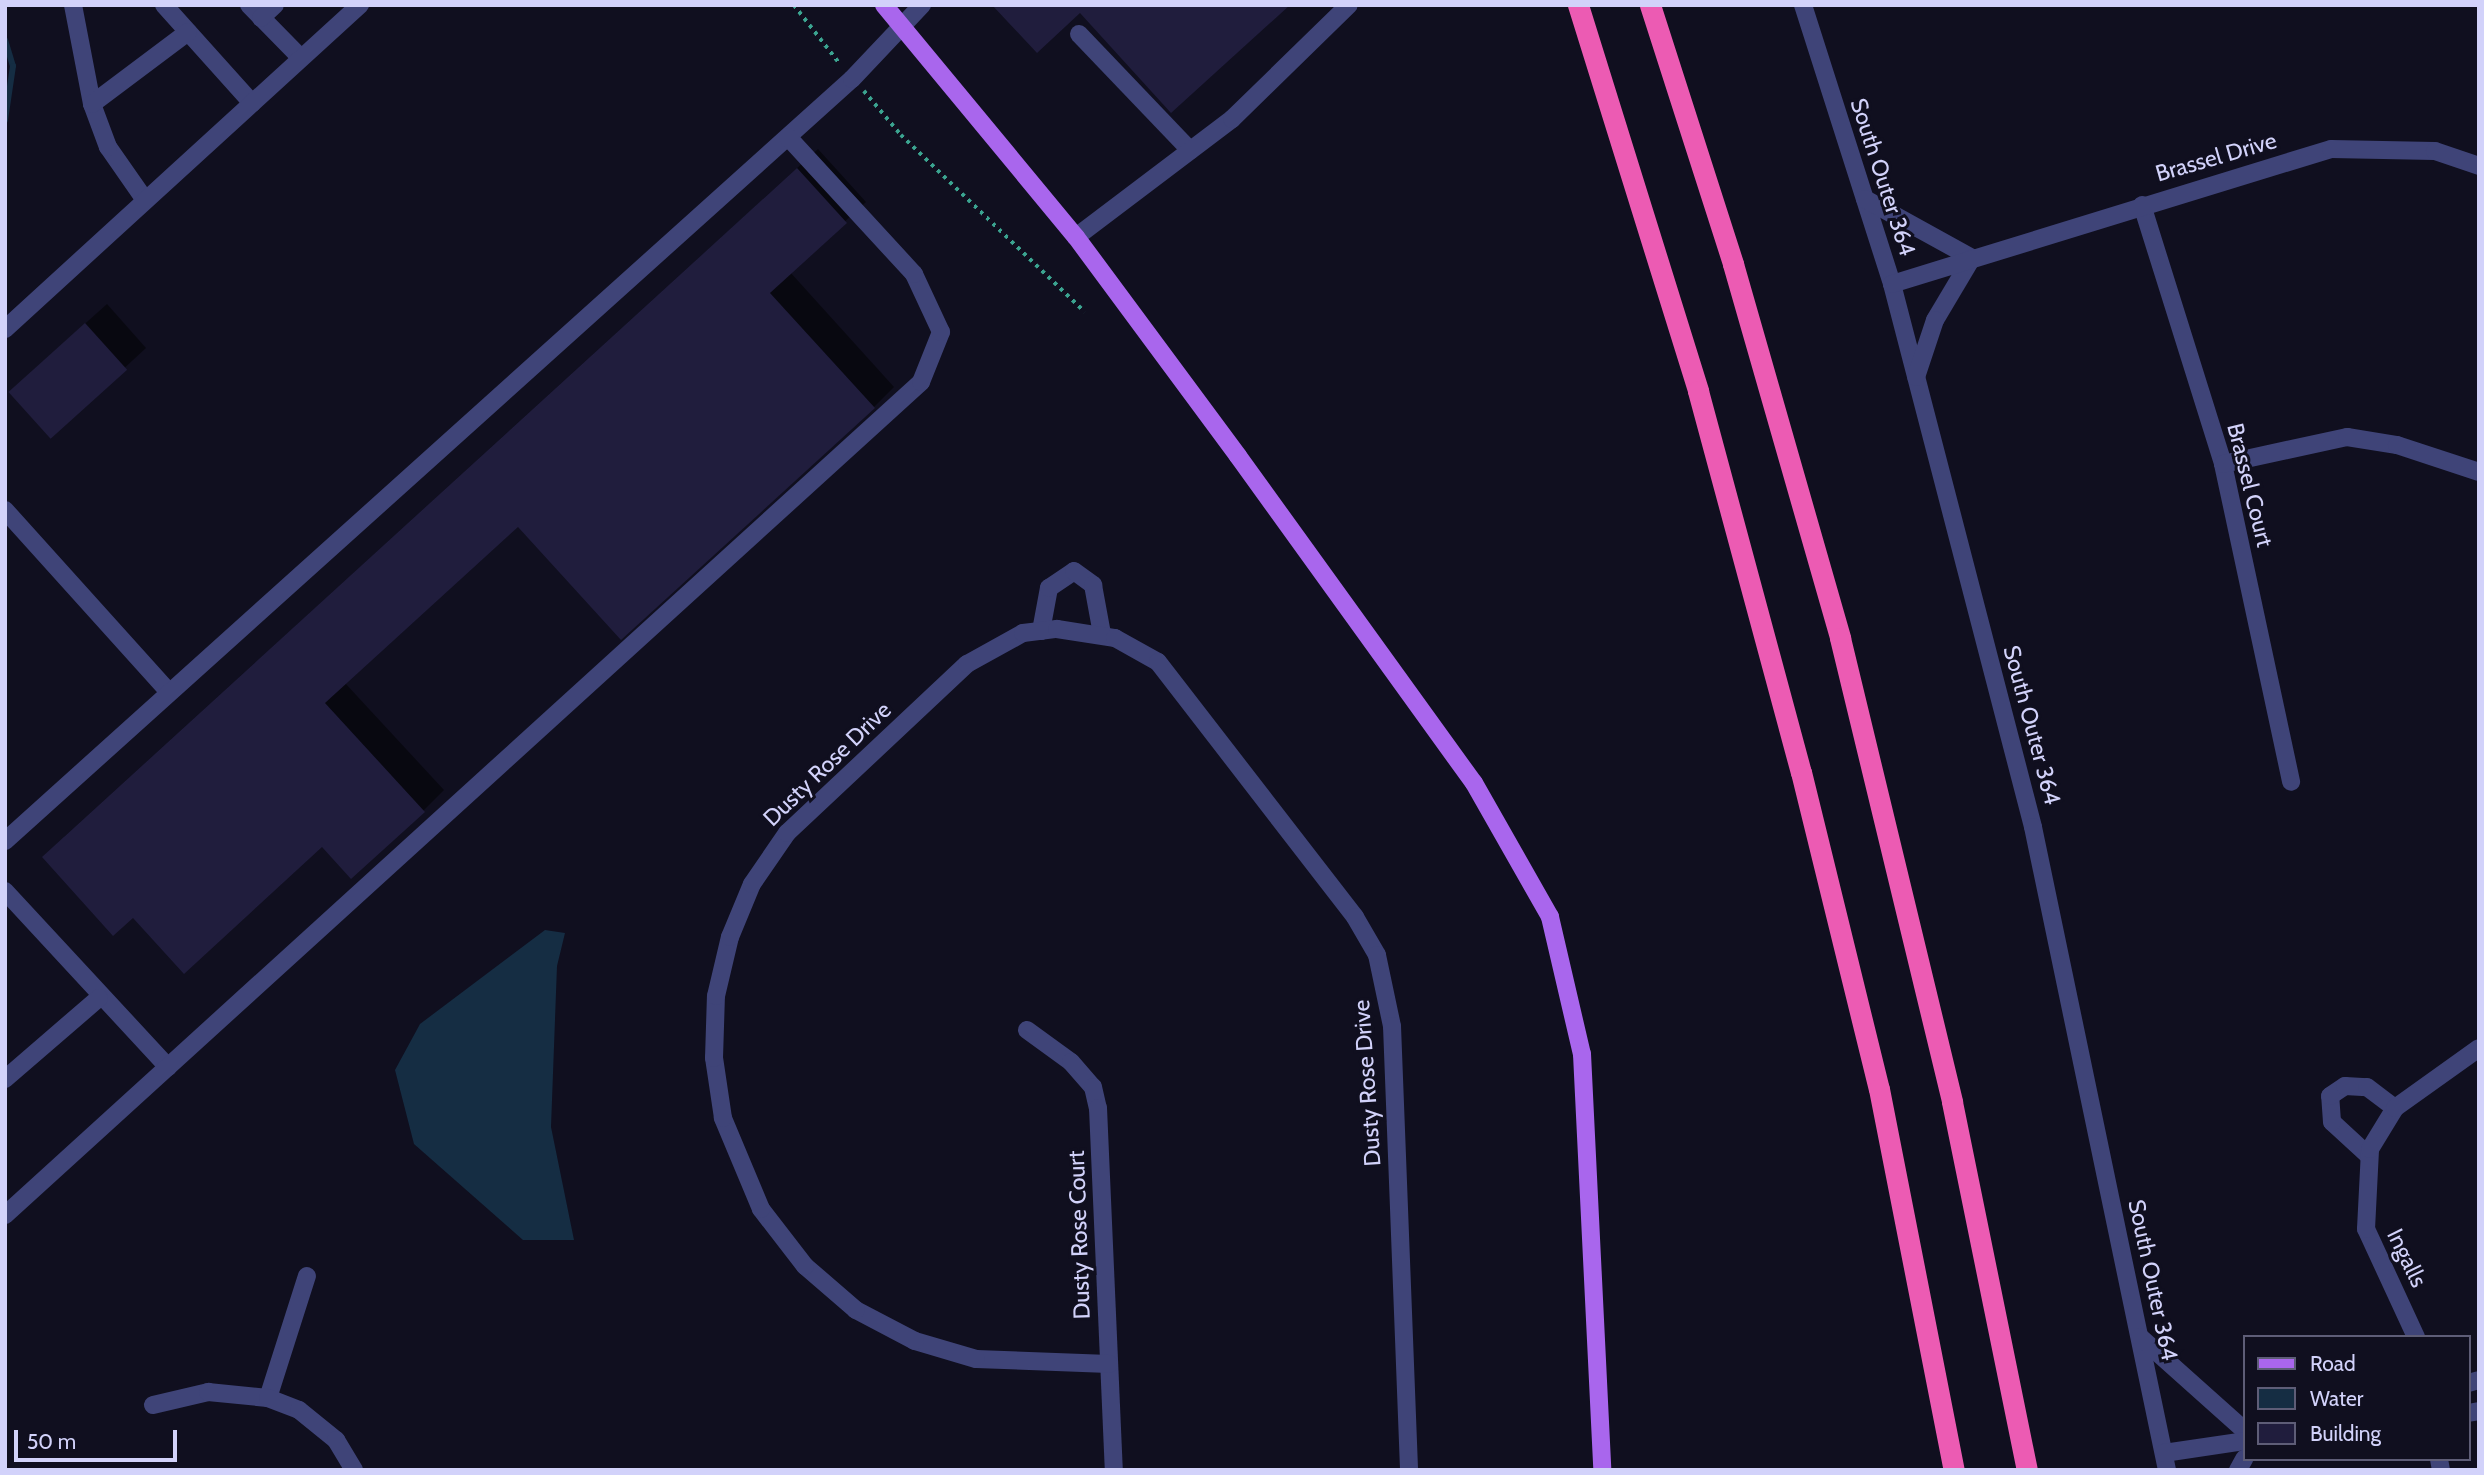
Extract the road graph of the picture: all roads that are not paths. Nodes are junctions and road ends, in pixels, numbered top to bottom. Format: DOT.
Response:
graph roads {
  1 [pos="73,5"];
  2 [pos="164,5"];
  3 [pos="275,5"];
  4 [pos="359,5"];
  5 [pos="884,5"];
  6 [pos="922,5"];
  7 [pos="1349,5"];
  8 [pos="1578,5"];
  9 [pos="1650,5"];
  10 [pos="1802,5"];
  11 [pos="255,11"];
  12 [pos="903,26"];
  13 [pos="188,32"];
  14 [pos="1079,34"];
  15 [pos="300,57"];
  16 [pos="252,103"];
  17 [pos="92,104"];
  18 [pos="788,137"];
  19 [pos="1190,150"];
  20 [pos="2479,166"];
  21 [pos="1865,199"];
  22 [pos="145,200"];
  23 [pos="2142,205"];
  24 [pos="1076,237"];
  25 [pos="1972,258"];
  26 [pos="1892,284"];
  27 [pos="5,330"];
  28 [pos="1916,377"];
  29 [pos="2223,464"];
  30 [pos="2479,472"];
  31 [pos="5,510"];
  32 [pos="1041,631"];
  33 [pos="1101,634"];
  34 [pos="168,691"];
  35 [pos="2291,782"];
  36 [pos="5,841"];
  37 [pos="5,891"];
  38 [pos="99,998"];
  39 [pos="1027,1030"];
  40 [pos="2479,1048"];
  41 [pos="168,1067"];
  42 [pos="5,1079"];
  43 [pos="2395,1108"];
  44 [pos="2369,1156"];
  45 [pos="5,1215"];
  46 [pos="307,1276"];
  47 [pos="2415,1335"];
  48 [pos="2140,1337"];
  49 [pos="1109,1364"];
  50 [pos="268,1398"];
  51 [pos="153,1405"];
  52 [pos="2242,1428"];
  53 [pos="2242,1442"];
  54 [pos="2166,1462"];
  55 [pos="354,1470"];
  56 [pos="1114,1470"];
  57 [pos="1409,1470"];
  58 [pos="1602,1470"];
  59 [pos="1954,1470"];
  60 [pos="2027,1470"];
  1 -- 17 [label="street"];
  2 -- 13 [label="street"];
  3 -- 11 [label="street"];
  4 -- 15 [label="street"];
  5 -- 12 [label="main road"];
  6 -- 12 [label="street"];
  7 -- 19 [label="street"];
  8 -- 59 [label="highway"];
  9 -- 60 [label="highway"];
  10 -- 21 [label="street, South Outer 364"];
  11 -- 15 [label="street"];
  12 -- 18 [label="street"];
  12 -- 24 [label="main road"];
  13 -- 16 [label="street"];
  13 -- 17 [label="street"];
  14 -- 19 [label="street"];
  15 -- 16 [label="street"];
  16 -- 22 [label="street"];
  17 -- 22 [label="street"];
  18 -- 34 [label="street"];
  18 -- 41 [label="street"];
  19 -- 24 [label="street"];
  20 -- 23 [label="street, Brassel Drive"];
  21 -- 25 [label="street"];
  21 -- 26 [label="street, South Outer 364"];
  22 -- 27 [label="street"];
  23 -- 25 [label="street, Brassel Drive"];
  23 -- 29 [label="street, Brassel Court"];
  24 -- 58 [label="main road"];
  25 -- 26 [label="street, Brassel Drive"];
  25 -- 28 [label="street"];
  26 -- 28 [label="street, South Outer 364"];
  28 -- 48 [label="street, South Outer 364"];
  29 -- 30 [label="street"];
  29 -- 35 [label="street, Brassel Court"];
  31 -- 34 [label="street"];
  32 -- 33 [label="street, Dusty Rose Drive"];
  32 -- 33 [label="street"];
  32 -- 49 [label="street, Dusty Rose Drive"];
  33 -- 57 [label="street, Dusty Rose Drive"];
  34 -- 36 [label="street"];
  37 -- 38 [label="street"];
  38 -- 41 [label="street"];
  38 -- 42 [label="street"];
  39 -- 49 [label="street, Dusty Rose Court"];
  40 -- 43 [label="street, Ingalls"];
  41 -- 45 [label="street"];
  43 -- 44 [label="street, Ingalls"];
  43 -- 44 [label="street"];
  44 -- 47 [label="street, Ingalls"];
  46 -- 50 [label="street"];
  48 -- 52 [label="street"];
  48 -- 54 [label="street, South Outer 364"];
  49 -- 56 [label="street, Dusty Rose Court"];
  50 -- 51 [label="street"];
  50 -- 55 [label="street"];
  53 -- 54 [label="street"];
}
